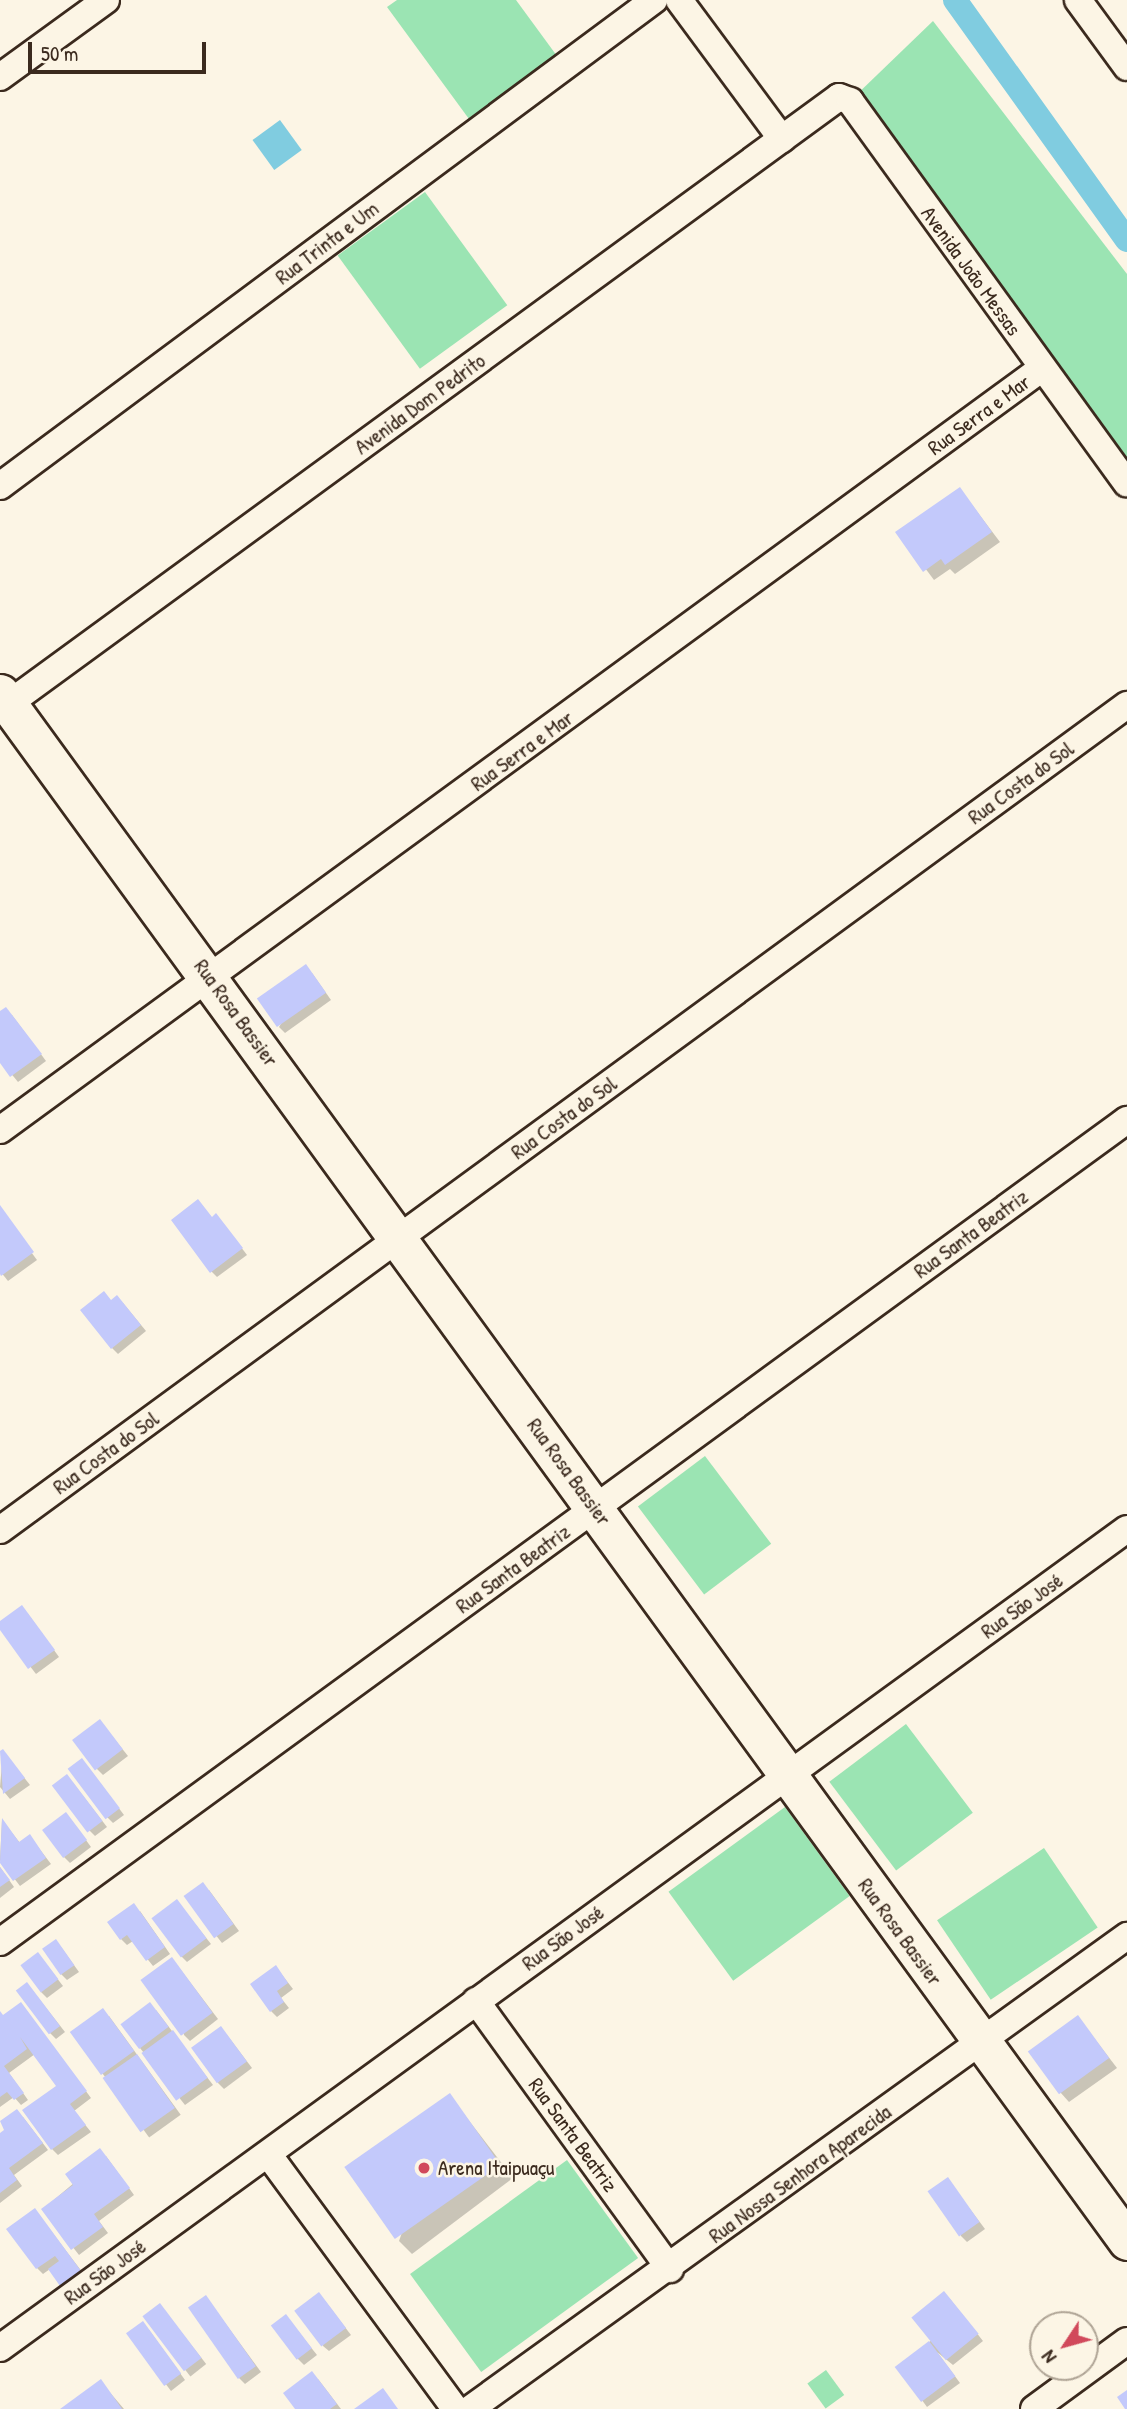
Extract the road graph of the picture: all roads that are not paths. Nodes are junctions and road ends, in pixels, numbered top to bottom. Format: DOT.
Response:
graph roads {
  1 [pos="106,0"];
  2 [pos="654,0"];
  3 [pos="679,0"];
  4 [pos="1078,0"];
  5 [pos="1127,67"];
  6 [pos="0,77"];
  7 [pos="838,97"];
  8 [pos="782,139"];
  9 [pos="1041,369"];
  10 [pos="1127,482"];
  11 [pos="0,486"];
  12 [pos="3,702"];
  13 [pos="1127,705"];
  14 [pos="211,979"];
  15 [pos="1127,1120"];
  16 [pos="0,1130"];
  17 [pos="400,1238"];
  18 [pos="596,1509"];
  19 [pos="1127,1529"];
  20 [pos="0,1530"];
  21 [pos="788,1776"];
  22 [pos="1127,1936"];
  23 [pos="0,1942"];
  24 [pos="476,2001"];
  25 [pos="980,2043"];
  26 [pos="268,2154"];
  27 [pos="1127,2241"];
  28 [pos="670,2269"];
  29 [pos="1127,2341"];
  30 [pos="0,2348"];
  31 [pos="455,2409"];
  32 [pos="470,2409"];
  33 [pos="1034,2409"];
  1 -- 6 [label="street"];
  2 -- 11 [label="street, Rua Trinta e Um"];
  3 -- 8 [label="street"];
  4 -- 5 [label="street"];
  7 -- 8 [label="street, Avenida Dom Pedrito"];
  7 -- 9 [label="street, Avenida João Messas"];
  8 -- 12 [label="street, Avenida Dom Pedrito"];
  9 -- 10 [label="street, Avenida João Messas"];
  9 -- 14 [label="street, Rua Serra e Mar"];
  12 -- 14 [label="street, Rua Rosa Bassier"];
  13 -- 17 [label="street, Rua Costa do Sol"];
  14 -- 16 [label="street, Rua Serra e Mar"];
  14 -- 17 [label="street, Rua Rosa Bassier"];
  15 -- 18 [label="street, Rua Santa Beatriz"];
  17 -- 18 [label="street, Rua Rosa Bassier"];
  17 -- 20 [label="street, Rua Costa do Sol"];
  18 -- 21 [label="street, Rua Rosa Bassier"];
  18 -- 23 [label="street, Rua Santa Beatriz"];
  19 -- 21 [label="street, Rua São José"];
  21 -- 24 [label="street, Rua São José"];
  21 -- 25 [label="street, Rua Rosa Bassier"];
  22 -- 25 [label="street, Rua Nossa Senhora Aparecida"];
  24 -- 26 [label="street, Rua São José"];
  24 -- 28 [label="street, Rua Santa Beatriz"];
  25 -- 27 [label="street, Rua Rosa Bassier"];
  25 -- 28 [label="street, Rua Nossa Senhora Aparecida"];
  26 -- 30 [label="street, Rua São José"];
  26 -- 31 [label="street"];
  28 -- 32 [label="street, Rua Nossa Senhora Aparecida"];
  29 -- 33 [label="street"];
}
